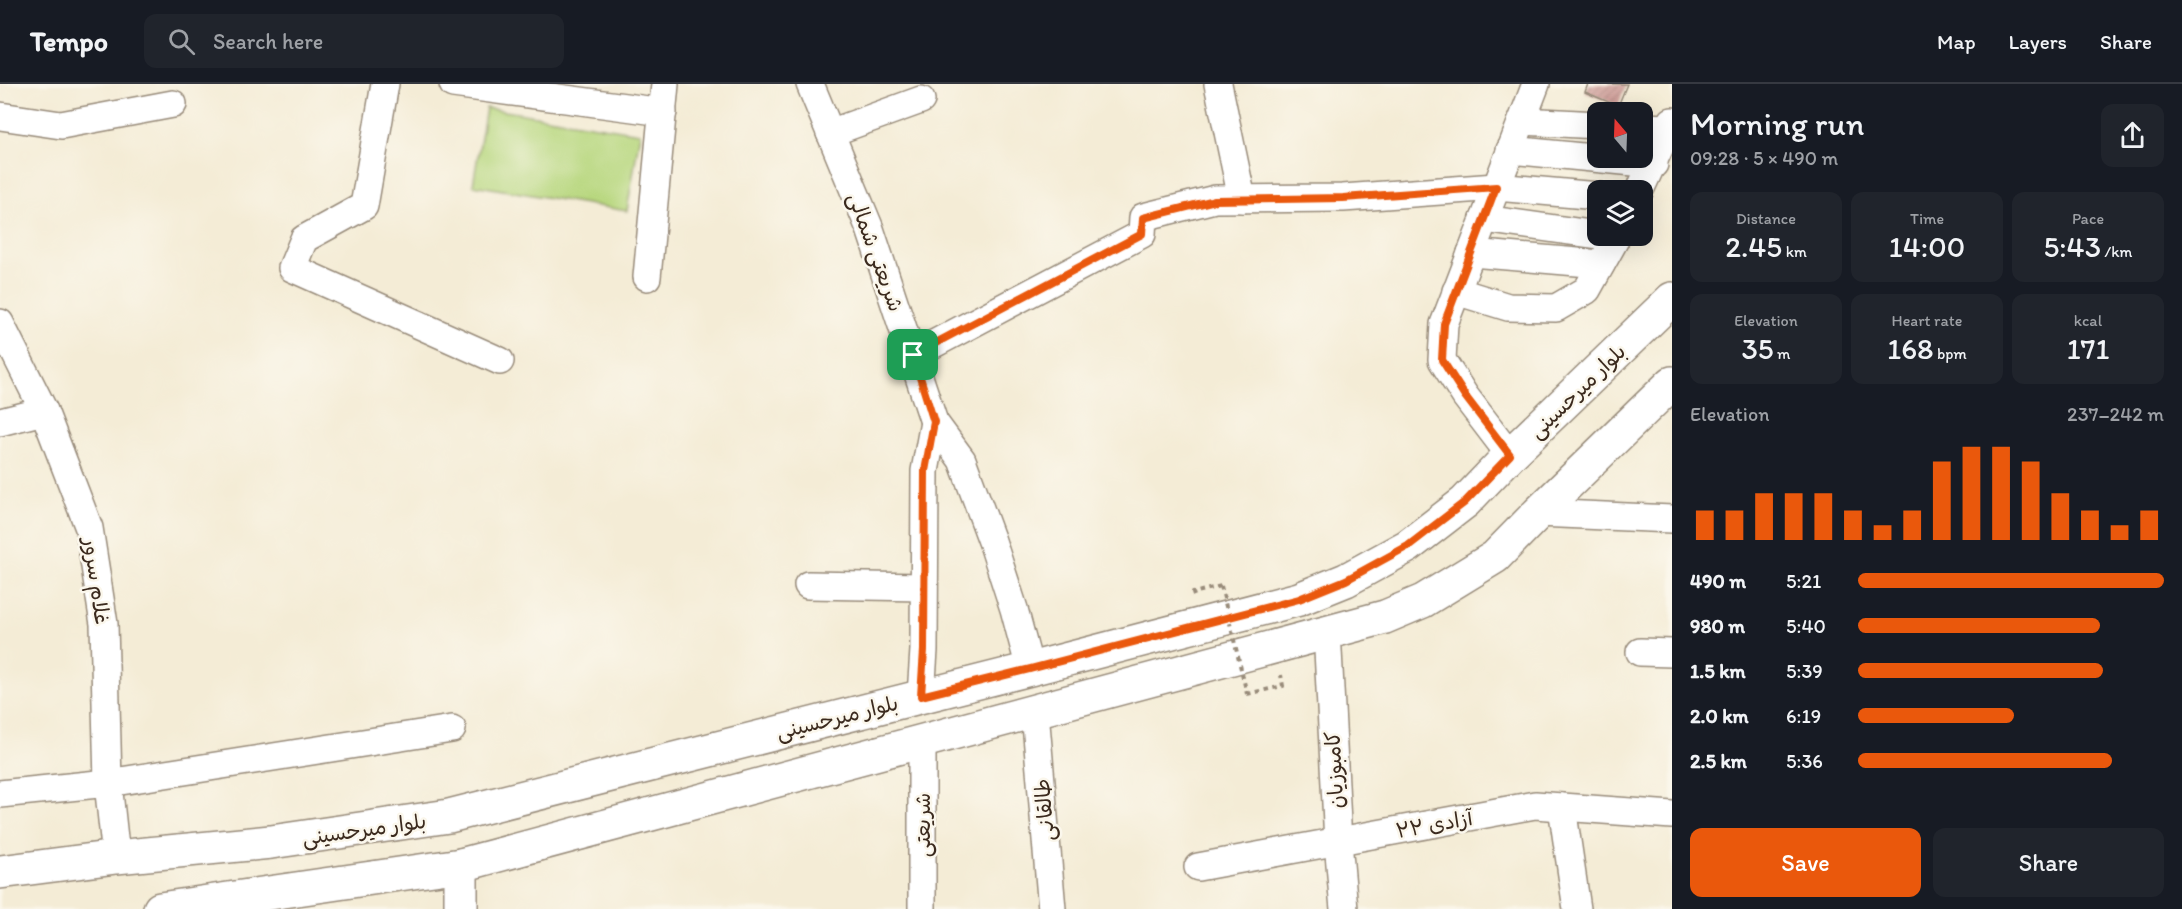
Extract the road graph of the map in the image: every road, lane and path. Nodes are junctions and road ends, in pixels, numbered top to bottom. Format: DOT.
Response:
graph roads {
  1 [pos="385,84"];
  2 [pos="453,84"];
  3 [pos="665,84"];
  4 [pos="810,84"];
  5 [pos="1218,84"];
  6 [pos="1536,84"];
  7 [pos="921,100"];
  8 [pos="172,104"];
  9 [pos="663,112"];
  10 [pos="0,116"];
  11 [pos="1522,121"];
  12 [pos="1587,124"];
  13 [pos="1661,125"];
  14 [pos="830,133"];
  15 [pos="1510,150"];
  16 [pos="1654,164"];
  17 [pos="1645,180"];
  18 [pos="1496,187"];
  19 [pos="1587,195"];
  20 [pos="1242,199"];
  21 [pos="1484,219"];
  22 [pos="1587,233"];
  23 [pos="1606,246"];
  24 [pos="1471,253"];
  25 [pos="1601,264"];
  26 [pos="647,277"];
  27 [pos="1456,291"];
  28 [pos="1672,299"];
  29 [pos="0,323"];
  30 [pos="1672,327"];
  31 [pos="913,355"];
  32 [pos="1672,358"];
  33 [pos="500,361"];
  34 [pos="1672,383"];
  35 [pos="44,411"];
  36 [pos="0,422"];
  37 [pos="934,422"];
  38 [pos="1524,487"];
  39 [pos="1672,519"];
  40 [pos="808,585"];
  41 [pos="923,587"];
  42 [pos="1193,593"];
  43 [pos="1327,631"];
  44 [pos="1641,652"];
  45 [pos="1672,653"];
  46 [pos="1030,669"];
  47 [pos="1129,686"];
  48 [pos="1283,686"];
  49 [pos="921,696"];
  50 [pos="1035,712"];
  51 [pos="452,729"];
  52 [pos="922,741"];
  53 [pos="108,783"];
  54 [pos="0,794"];
  55 [pos="1562,807"];
  56 [pos="1672,815"];
  57 [pos="1338,842"];
  58 [pos="116,857"];
  59 [pos="461,864"];
  60 [pos="1198,867"];
  61 [pos="0,872"];
  62 [pos="160,909"];
  63 [pos="461,909"];
  64 [pos="922,909"];
  65 [pos="1052,909"];
  66 [pos="1344,909"];
  67 [pos="1577,909"];
  1 -- 33 [label="street"];
  2 -- 9 [label="street"];
  3 -- 9 [label="street"];
  4 -- 14 [label="street, شریعتی شمالی"];
  5 -- 20 [label="street"];
  6 -- 11 [label="street"];
  7 -- 14 [label="street"];
  8 -- 10 [label="street"];
  9 -- 26 [label="street"];
  11 -- 12 [label="street"];
  11 -- 15 [label="street"];
  13 -- 16 [label="street"];
  14 -- 31 [label="street, شریعتی شمالی"];
  15 -- 16 [label="street"];
  15 -- 18 [label="street"];
  16 -- 17 [label="street"];
  18 -- 19 [label="street"];
  18 -- 20 [label="street"];
  18 -- 21 [label="street"];
  20 -- 31 [label="street"];
  21 -- 22 [label="street"];
  21 -- 24 [label="street"];
  23 -- 25 [label="street"];
  24 -- 25 [label="street"];
  24 -- 27 [label="street"];
  25 -- 27 [label="street"];
  27 -- 38 [label="street"];
  28 -- 38 [label="main road, بلوار میرحسینی"];
  29 -- 35 [label="street, غلام سرور"];
  30 -- 38 [label="main road"];
  31 -- 37 [label="street, شریعتی شمالی"];
  32 -- 38 [label="main road"];
  34 -- 38 [label="main road, بلوار میرحسینی"];
  35 -- 36 [label="street"];
  35 -- 53 [label="street, غلام سرور"];
  37 -- 41 [label="street, شریعتی شمالی"];
  37 -- 46 [label="street, شریعتی شمالی"];
  38 -- 39 [label="street"];
  38 -- 43 [label="main road, بلوار میرحسینی"];
  38 -- 46 [label="main road, بلوار میرحسینی"];
  38 -- 47 [label="main road"];
  40 -- 41 [label="street"];
  41 -- 49 [label="street, شریعتی شمالی"];
  42 -- 48 [label="path, bridge"];
  43 -- 47 [label="main road, بلوار میرحسینی"];
  43 -- 57 [label="street, کامبوزیان"];
  44 -- 45 [label="street"];
  46 -- 49 [label="main road, بلوار میرحسینی"];
  46 -- 50 [label="main road"];
  47 -- 50 [label="main road, بلوار میرحسینی"];
  49 -- 58 [label="main road, بلوار میرحسینی"];
  50 -- 52 [label="main road, بلوار میرحسینی"];
  50 -- 65 [label="street, طالقانی"];
  51 -- 53 [label="street"];
  52 -- 59 [label="main road, بلوار میرحسینی"];
  52 -- 64 [label="street, شریعتی"];
  53 -- 54 [label="street"];
  53 -- 58 [label="street, غلام سرور"];
  55 -- 56 [label="street, آزادی ۲۲"];
  55 -- 57 [label="street, آزادی ۲۲"];
  55 -- 67 [label="street"];
  57 -- 60 [label="street, آزادی ۲۲"];
  57 -- 66 [label="street, کامبوزیان"];
  58 -- 61 [label="main road, بلوار میرحسینی"];
  59 -- 62 [label="main road, بلوار میرحسینی"];
  59 -- 63 [label="main road"];
}
